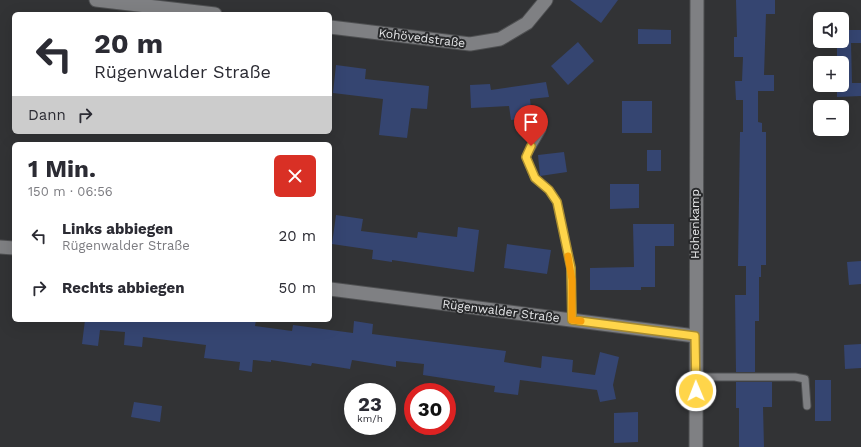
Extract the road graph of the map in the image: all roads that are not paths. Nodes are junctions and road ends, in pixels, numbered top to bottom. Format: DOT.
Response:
graph roads {
  1 [pos="96,0"];
  2 [pos="546,0"];
  3 [pos="697,0"];
  4 [pos="198,12"];
  5 [pos="332,28"];
  6 [pos="542,130"];
  7 [pos="0,246"];
  8 [pos="12,248"];
  9 [pos="332,289"];
  10 [pos="572,320"];
  11 [pos="695,336"];
  12 [pos="695,377"];
  13 [pos="807,406"];
  14 [pos="696,447"];
  1 -- 4 [label="street"];
  2 -- 5 [label="street, Kohövedstraße"];
  3 -- 11 [label="street, Hohenkamp"];
  6 -- 10 [label="lane"];
  7 -- 8 [label="street"];
  9 -- 10 [label="street, Rügenwalder Straße"];
  10 -- 11 [label="street, Rügenwalder Straße"];
  11 -- 12 [label="street, Hohenkamp"];
  12 -- 13 [label="lane"];
  12 -- 14 [label="street, Hohenkamp"];
}
